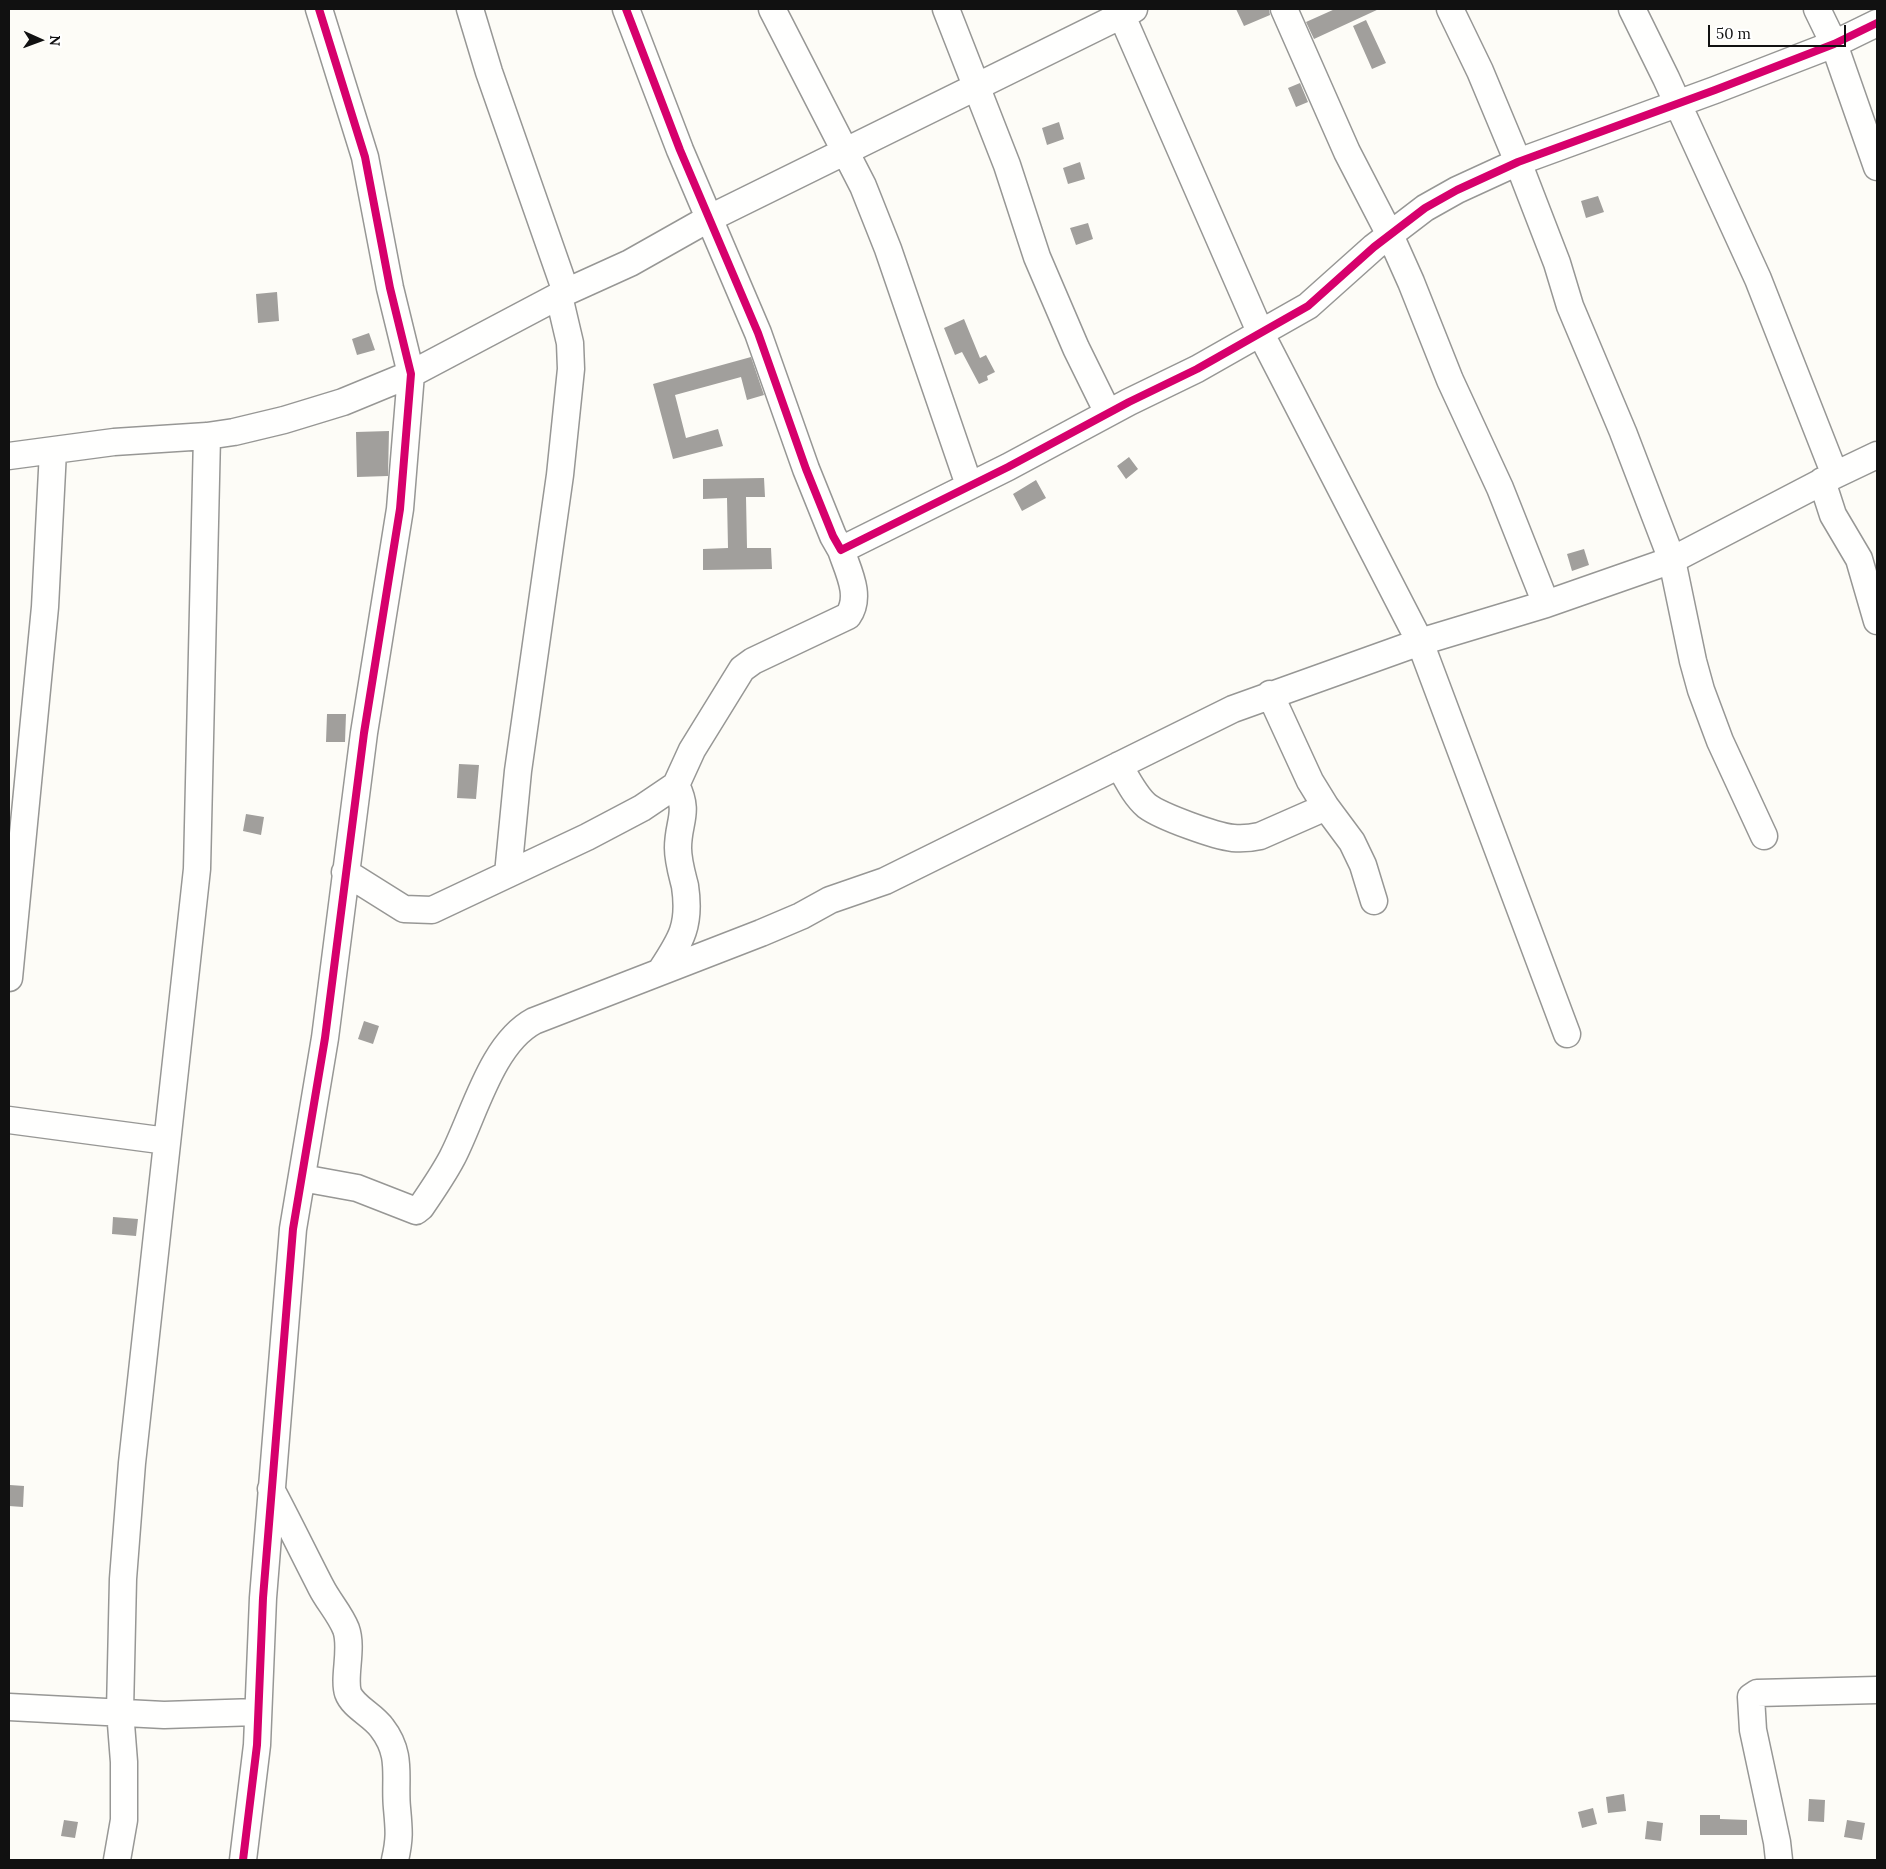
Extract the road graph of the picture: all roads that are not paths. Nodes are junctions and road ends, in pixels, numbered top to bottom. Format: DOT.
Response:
graph roads {
  1 [pos="319,9"];
  2 [pos="470,9"];
  3 [pos="626,9"];
  4 [pos="772,9"];
  5 [pos="946,9"];
  6 [pos="1284,9"];
  7 [pos="1450,9"];
  8 [pos="1632,9"];
  9 [pos="1817,9"];
  10 [pos="1125,11"];
  11 [pos="1877,23"];
  12 [pos="1834,44"];
  13 [pos="978,86"];
  14 [pos="1676,104"];
  15 [pos="844,152"];
  16 [pos="1518,162"];
  17 [pos="1877,167"];
  18 [pos="708,220"];
  19 [pos="1390,235"];
  20 [pos="562,294"];
  21 [pos="1261,334"];
  22 [pos="411,374"];
  23 [pos="1108,413"];
  24 [pos="207,436"];
  25 [pos="53,451"];
  26 [pos="9,456"];
  27 [pos="1877,456"];
  28 [pos="1829,478"];
  29 [pos="969,485"];
  30 [pos="841,550"];
  31 [pos="1672,560"];
  32 [pos="1546,604"];
  33 [pos="1877,621"];
  34 [pos="1420,642"];
  35 [pos="1270,694"];
  36 [pos="1119,765"];
  37 [pos="676,785"];
  38 [pos="1326,807"];
  39 [pos="1764,836"];
  40 [pos="345,872"];
  41 [pos="508,874"];
  42 [pos="1374,901"];
  43 [pos="684,931"];
  44 [pos="697,957"];
  45 [pos="660,972"];
  46 [pos="9,978"];
  47 [pos="1567,1034"];
  48 [pos="9,1120"];
  49 [pos="168,1141"];
  50 [pos="302,1178"];
  51 [pos="271,1489"];
  52 [pos="1877,1690"];
  53 [pos="9,1707"];
  54 [pos="120,1712"];
  55 [pos="257,1712"];
  56 [pos="117,1860"];
  57 [pos="243,1860"];
  58 [pos="396,1860"];
  59 [pos="1779,1860"];
  1 -- 22 [label="street"];
  2 -- 20 [label="street"];
  3 -- 18 [label="street"];
  4 -- 15 [label="street"];
  5 -- 13 [label="street"];
  6 -- 19 [label="street"];
  7 -- 16 [label="street"];
  8 -- 14 [label="street"];
  9 -- 12 [label="street"];
  10 -- 13 [label="street"];
  10 -- 21 [label="street"];
  11 -- 12 [label="street"];
  12 -- 14 [label="street"];
  12 -- 17 [label="street"];
  13 -- 15 [label="street"];
  13 -- 23 [label="street"];
  14 -- 16 [label="street"];
  14 -- 28 [label="street"];
  15 -- 18 [label="street"];
  15 -- 29 [label="street"];
  16 -- 19 [label="street"];
  16 -- 31 [label="street"];
  18 -- 20 [label="street"];
  18 -- 30 [label="street"];
  19 -- 21 [label="street"];
  19 -- 32 [label="street"];
  20 -- 22 [label="street"];
  20 -- 41 [label="street"];
  21 -- 23 [label="street"];
  21 -- 34 [label="street"];
  22 -- 24 [label="street"];
  22 -- 40 [label="street"];
  23 -- 29 [label="street"];
  24 -- 25 [label="street"];
  24 -- 49 [label="street"];
  25 -- 26 [label="street"];
  25 -- 46 [label="street"];
  27 -- 28 [label="street"];
  28 -- 31 [label="street"];
  28 -- 33 [label="street"];
  29 -- 30 [label="street"];
  30 -- 37 [label="street"];
  31 -- 32 [label="street"];
  31 -- 39 [label="street"];
  32 -- 34 [label="street"];
  34 -- 35 [label="street"];
  34 -- 47 [label="street"];
  35 -- 36 [label="street"];
  35 -- 38 [label="street"];
  36 -- 38 [label="street"];
  36 -- 44 [label="street"];
  37 -- 41 [label="street"];
  37 -- 43 [label="street"];
  38 -- 42 [label="street"];
  40 -- 41 [label="street"];
  40 -- 50 [label="street"];
  43 -- 44 [label="street"];
  43 -- 45 [label="street"];
  44 -- 45 [label="street"];
  45 -- 50 [label="street"];
  48 -- 49 [label="street"];
  49 -- 54 [label="street"];
  50 -- 51 [label="street"];
  51 -- 55 [label="street"];
  51 -- 58 [label="street"];
  52 -- 59 [label="street"];
  53 -- 54 [label="street"];
  54 -- 55 [label="street"];
  54 -- 56 [label="street"];
  55 -- 57 [label="street"];
}
